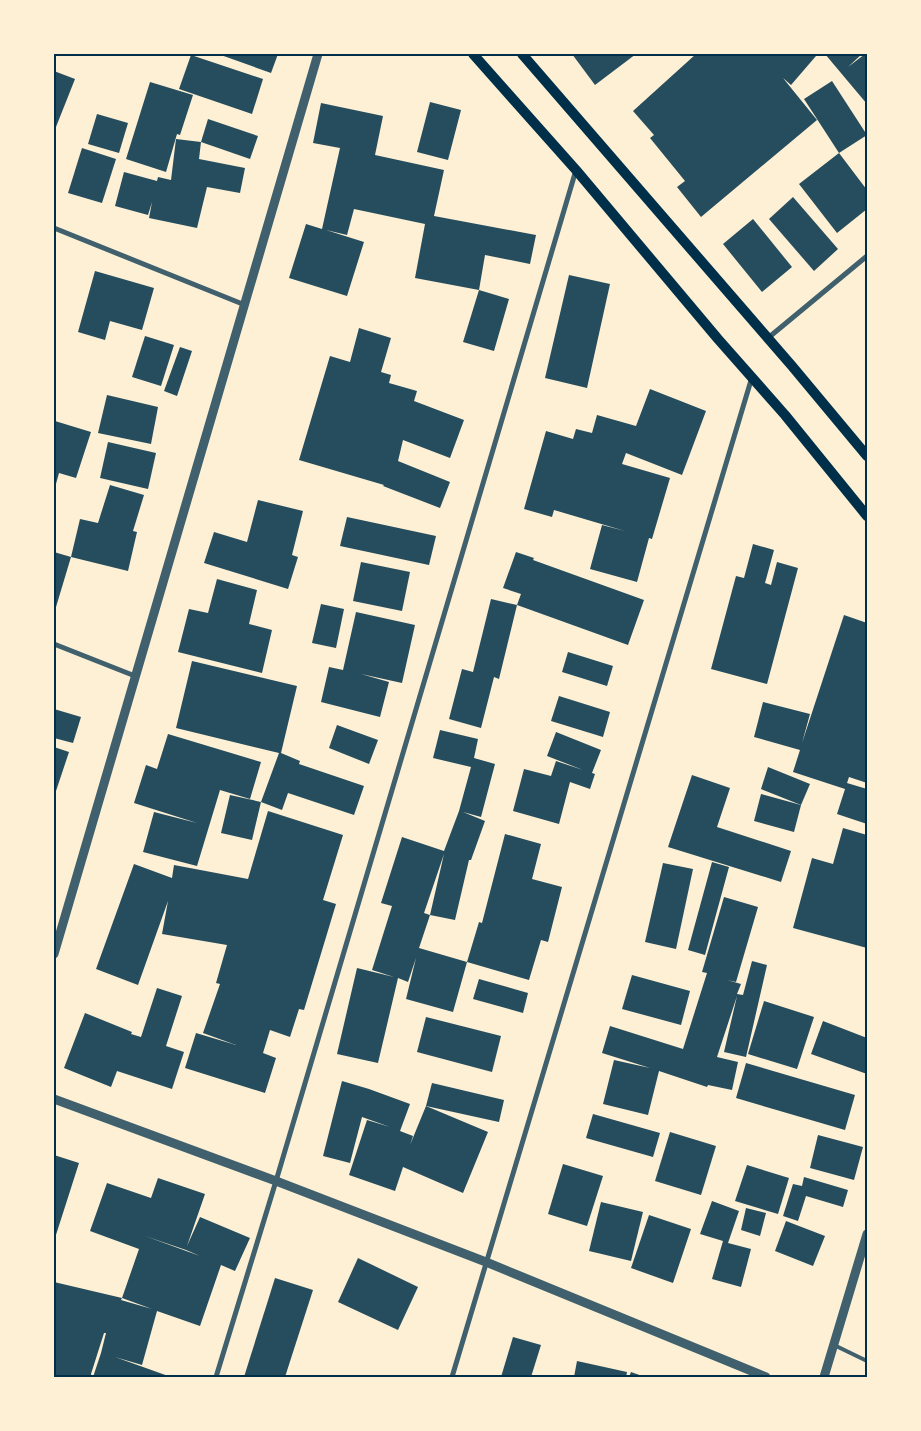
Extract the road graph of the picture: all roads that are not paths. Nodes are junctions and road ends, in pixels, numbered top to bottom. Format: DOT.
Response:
graph roads {
  1 [pos="318,54"];
  2 [pos="473,54"];
  3 [pos="522,54"];
  4 [pos="576,170"];
  5 [pos="54,228"];
  6 [pos="867,256"];
  7 [pos="245,305"];
  8 [pos="768,338"];
  9 [pos="752,377"];
  10 [pos="867,456"];
  11 [pos="867,516"];
  12 [pos="54,644"];
  13 [pos="135,676"];
  14 [pos="54,954"];
  15 [pos="54,1099"];
  16 [pos="276,1180"];
  17 [pos="867,1234"];
  18 [pos="486,1262"];
  19 [pos="834,1345"];
  20 [pos="867,1361"];
  21 [pos="216,1377"];
  22 [pos="452,1377"];
  23 [pos="766,1377"];
  24 [pos="824,1377"];
  1 -- 7 [label="street"];
  2 -- 4 [label="main road"];
  3 -- 8 [label="main road"];
  4 -- 9 [label="main road"];
  4 -- 16 [label="street"];
  5 -- 7 [label="street"];
  6 -- 8 [label="street"];
  7 -- 13 [label="street"];
  8 -- 10 [label="main road"];
  9 -- 11 [label="main road"];
  9 -- 18 [label="street"];
  12 -- 13 [label="street"];
  13 -- 14 [label="street"];
  15 -- 16 [label="street"];
  16 -- 18 [label="street"];
  16 -- 21 [label="street"];
  17 -- 19 [label="street"];
  18 -- 22 [label="street"];
  18 -- 23 [label="street"];
  19 -- 20 [label="lane"];
  19 -- 24 [label="street"];
}
